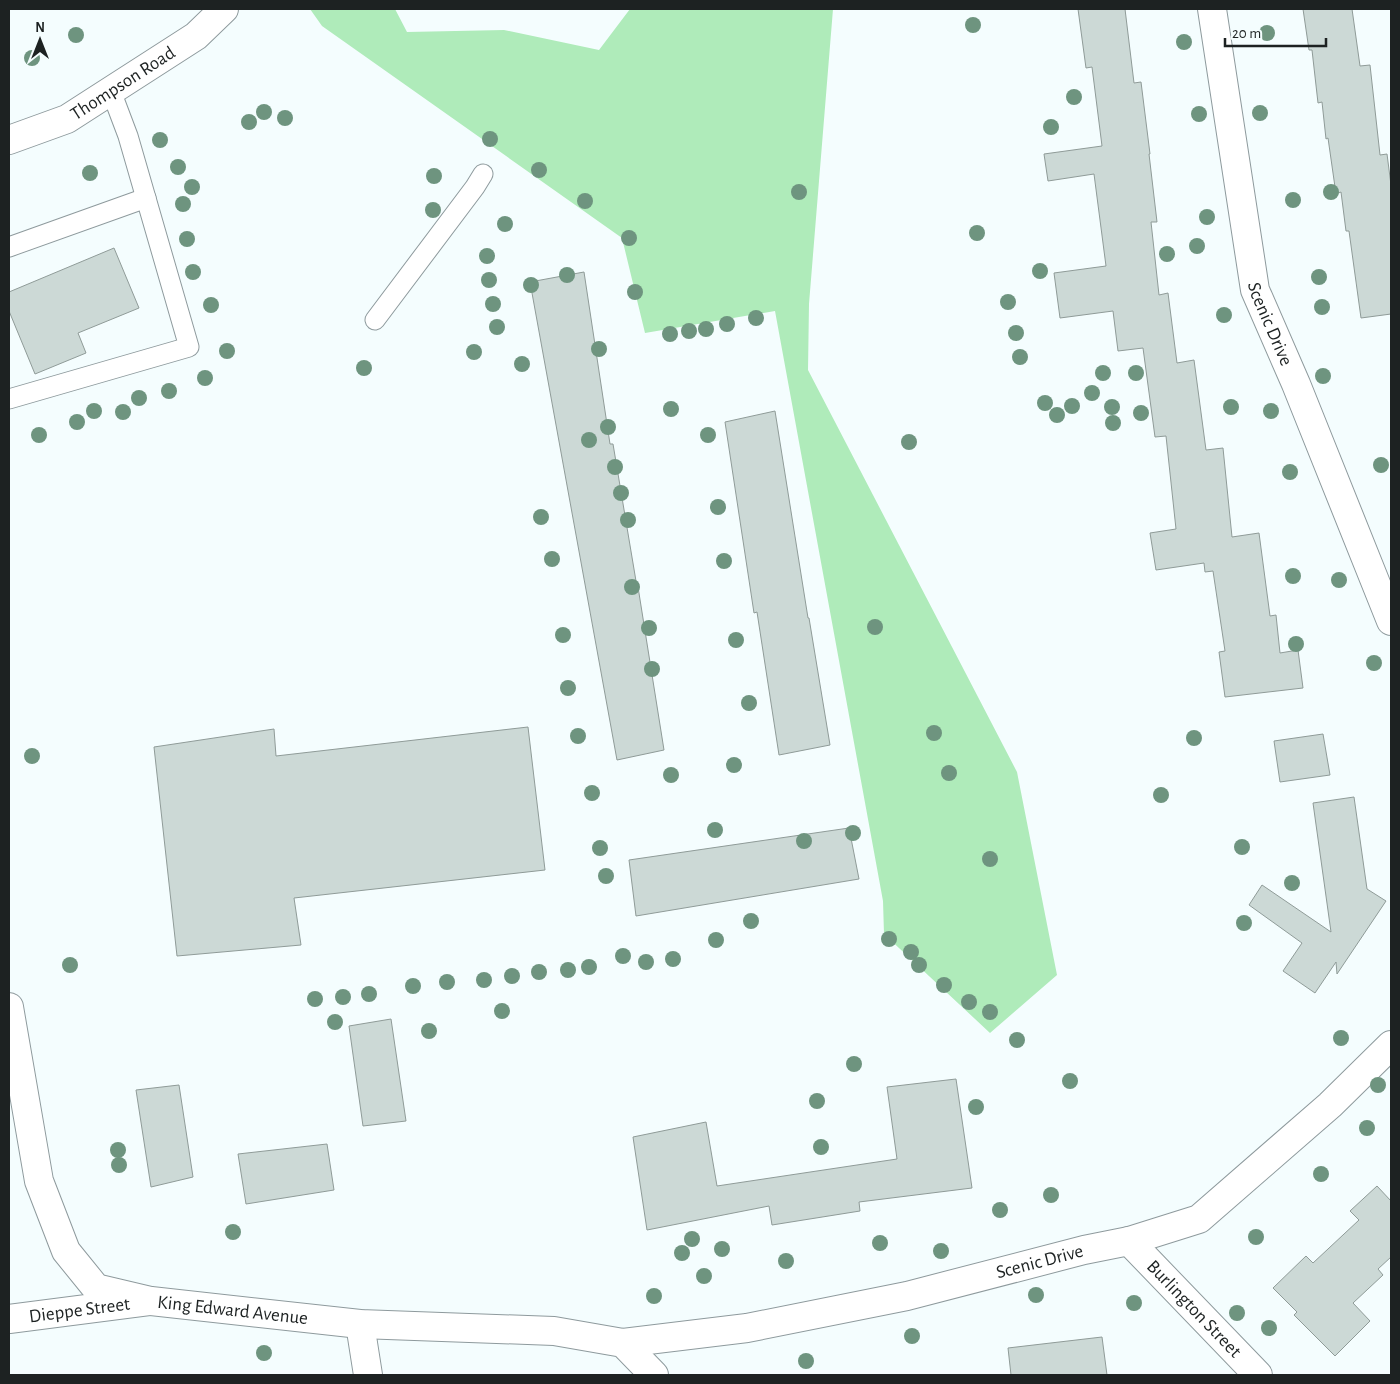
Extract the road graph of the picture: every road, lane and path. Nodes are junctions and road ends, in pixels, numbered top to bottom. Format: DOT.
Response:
graph roads {
  1 [pos="224,9"];
  2 [pos="1212,9"];
  3 [pos="112,91"];
  4 [pos="9,140"];
  5 [pos="483,174"];
  6 [pos="146,198"];
  7 [pos="9,246"];
  8 [pos="375,320"];
  9 [pos="10,396"];
  10 [pos="1391,621"];
  11 [pos="9,1007"];
  12 [pos="1391,1045"];
  13 [pos="1129,1241"];
  14 [pos="151,1301"];
  15 [pos="9,1319"];
  16 [pos="360,1324"];
  17 [pos="623,1343"];
  18 [pos="368,1375"];
  19 [pos="654,1375"];
  20 [pos="1258,1375"];
  1 -- 3 [label="street, Thompson Road"];
  2 -- 10 [label="street, Scenic Drive"];
  3 -- 4 [label="street, Thompson Road"];
  3 -- 6 [label="lane"];
  5 -- 8 [label="lane"];
  6 -- 7 [label="lane"];
  6 -- 9 [label="lane"];
  11 -- 14 [label="street, King Edward Avenue"];
  12 -- 13 [label="street, Scenic Drive"];
  13 -- 17 [label="street, Scenic Drive"];
  13 -- 20 [label="street, Burlington Street"];
  14 -- 15 [label="street, Dieppe Street"];
  14 -- 16 [label="street, King Edward Avenue"];
  16 -- 17 [label="street, King Edward Avenue"];
  16 -- 18 [label="street"];
  17 -- 19 [label="street"];
}
